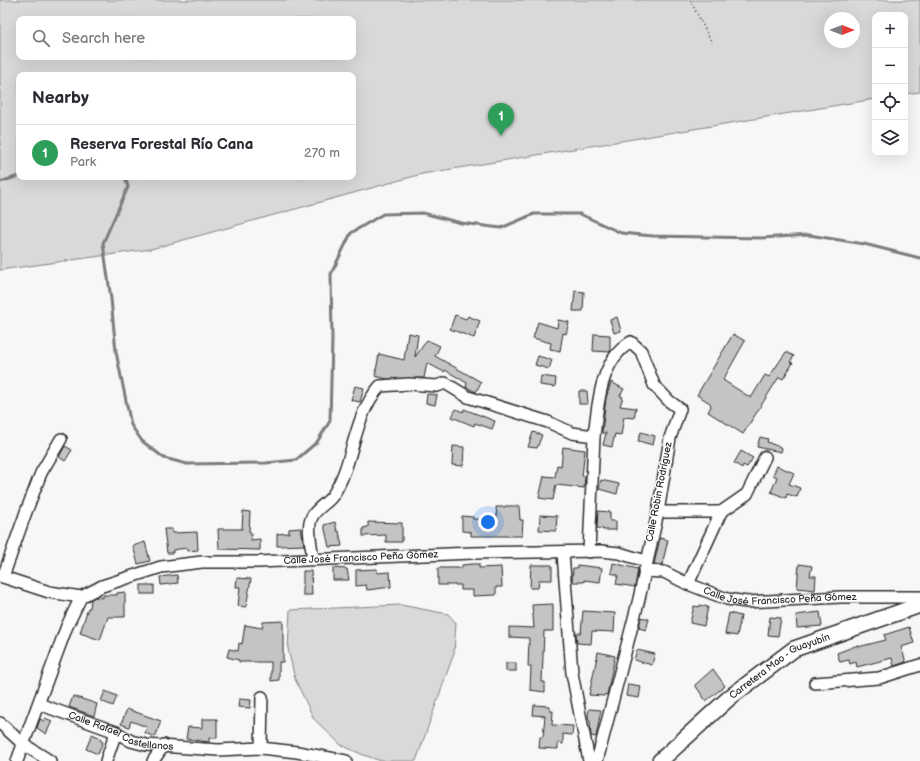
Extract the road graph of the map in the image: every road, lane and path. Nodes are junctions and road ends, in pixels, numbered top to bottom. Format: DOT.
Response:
graph roads {
  1 [pos="690,0"];
  2 [pos="712,43"];
  3 [pos="594,436"];
  4 [pos="61,439"];
  5 [pos="765,457"];
  6 [pos="658,512"];
  7 [pos="721,512"];
  8 [pos="589,552"];
  9 [pos="563,553"];
  10 [pos="313,559"];
  11 [pos="645,566"];
  12 [pos="2,576"];
  13 [pos="688,584"];
  14 [pos="81,597"];
  15 [pos="920,597"];
  16 [pos="920,606"];
  17 [pos="920,665"];
  18 [pos="815,683"];
  19 [pos="262,697"];
  20 [pos="39,704"];
  21 [pos="0,723"];
  22 [pos="116,732"];
  23 [pos="23,744"];
  24 [pos="164,745"];
  25 [pos="261,748"];
  26 [pos="17,761"];
  27 [pos="50,761"];
  28 [pos="106,761"];
  29 [pos="153,761"];
  30 [pos="346,761"];
  31 [pos="589,761"];
  32 [pos="598,761"];
  33 [pos="660,761"];
  1 -- 2 [label="path"];
  3 -- 6 [label="street, Calle Robin Rodríguez"];
  3 -- 8 [label="street"];
  3 -- 10 [label="street"];
  4 -- 12 [label="street"];
  5 -- 7 [label="street"];
  6 -- 7 [label="street"];
  6 -- 11 [label="street, Calle Robin Rodríguez"];
  7 -- 13 [label="street"];
  8 -- 9 [label="street, Calle José Francisco Peña Gómez"];
  8 -- 11 [label="street, Calle José Francisco Peña Gómez"];
  9 -- 10 [label="street, Calle José Francisco Peña Gómez"];
  9 -- 31 [label="street"];
  10 -- 14 [label="street, Calle José Francisco Peña Gómez"];
  11 -- 13 [label="street, Calle José Francisco Peña Gómez"];
  11 -- 32 [label="street, Calle Robin Rodríguez"];
  12 -- 14 [label="street"];
  13 -- 15 [label="street, Calle José Francisco Peña Gómez"];
  14 -- 20 [label="street"];
  16 -- 33 [label="main road, Carretera Mao - Guayubín"];
  17 -- 18 [label="street"];
  19 -- 25 [label="street"];
  20 -- 22 [label="street, Calle Rafael Castellanos"];
  20 -- 23 [label="street"];
  21 -- 23 [label="street"];
  22 -- 24 [label="street, Calle Rafael Castellanos"];
  22 -- 28 [label="street"];
  23 -- 26 [label="street"];
  23 -- 27 [label="street"];
  24 -- 25 [label="street, Calle Rafael Castellanos"];
  24 -- 29 [label="street"];
  25 -- 30 [label="street, Calle Rafael Castellanos"];
}
